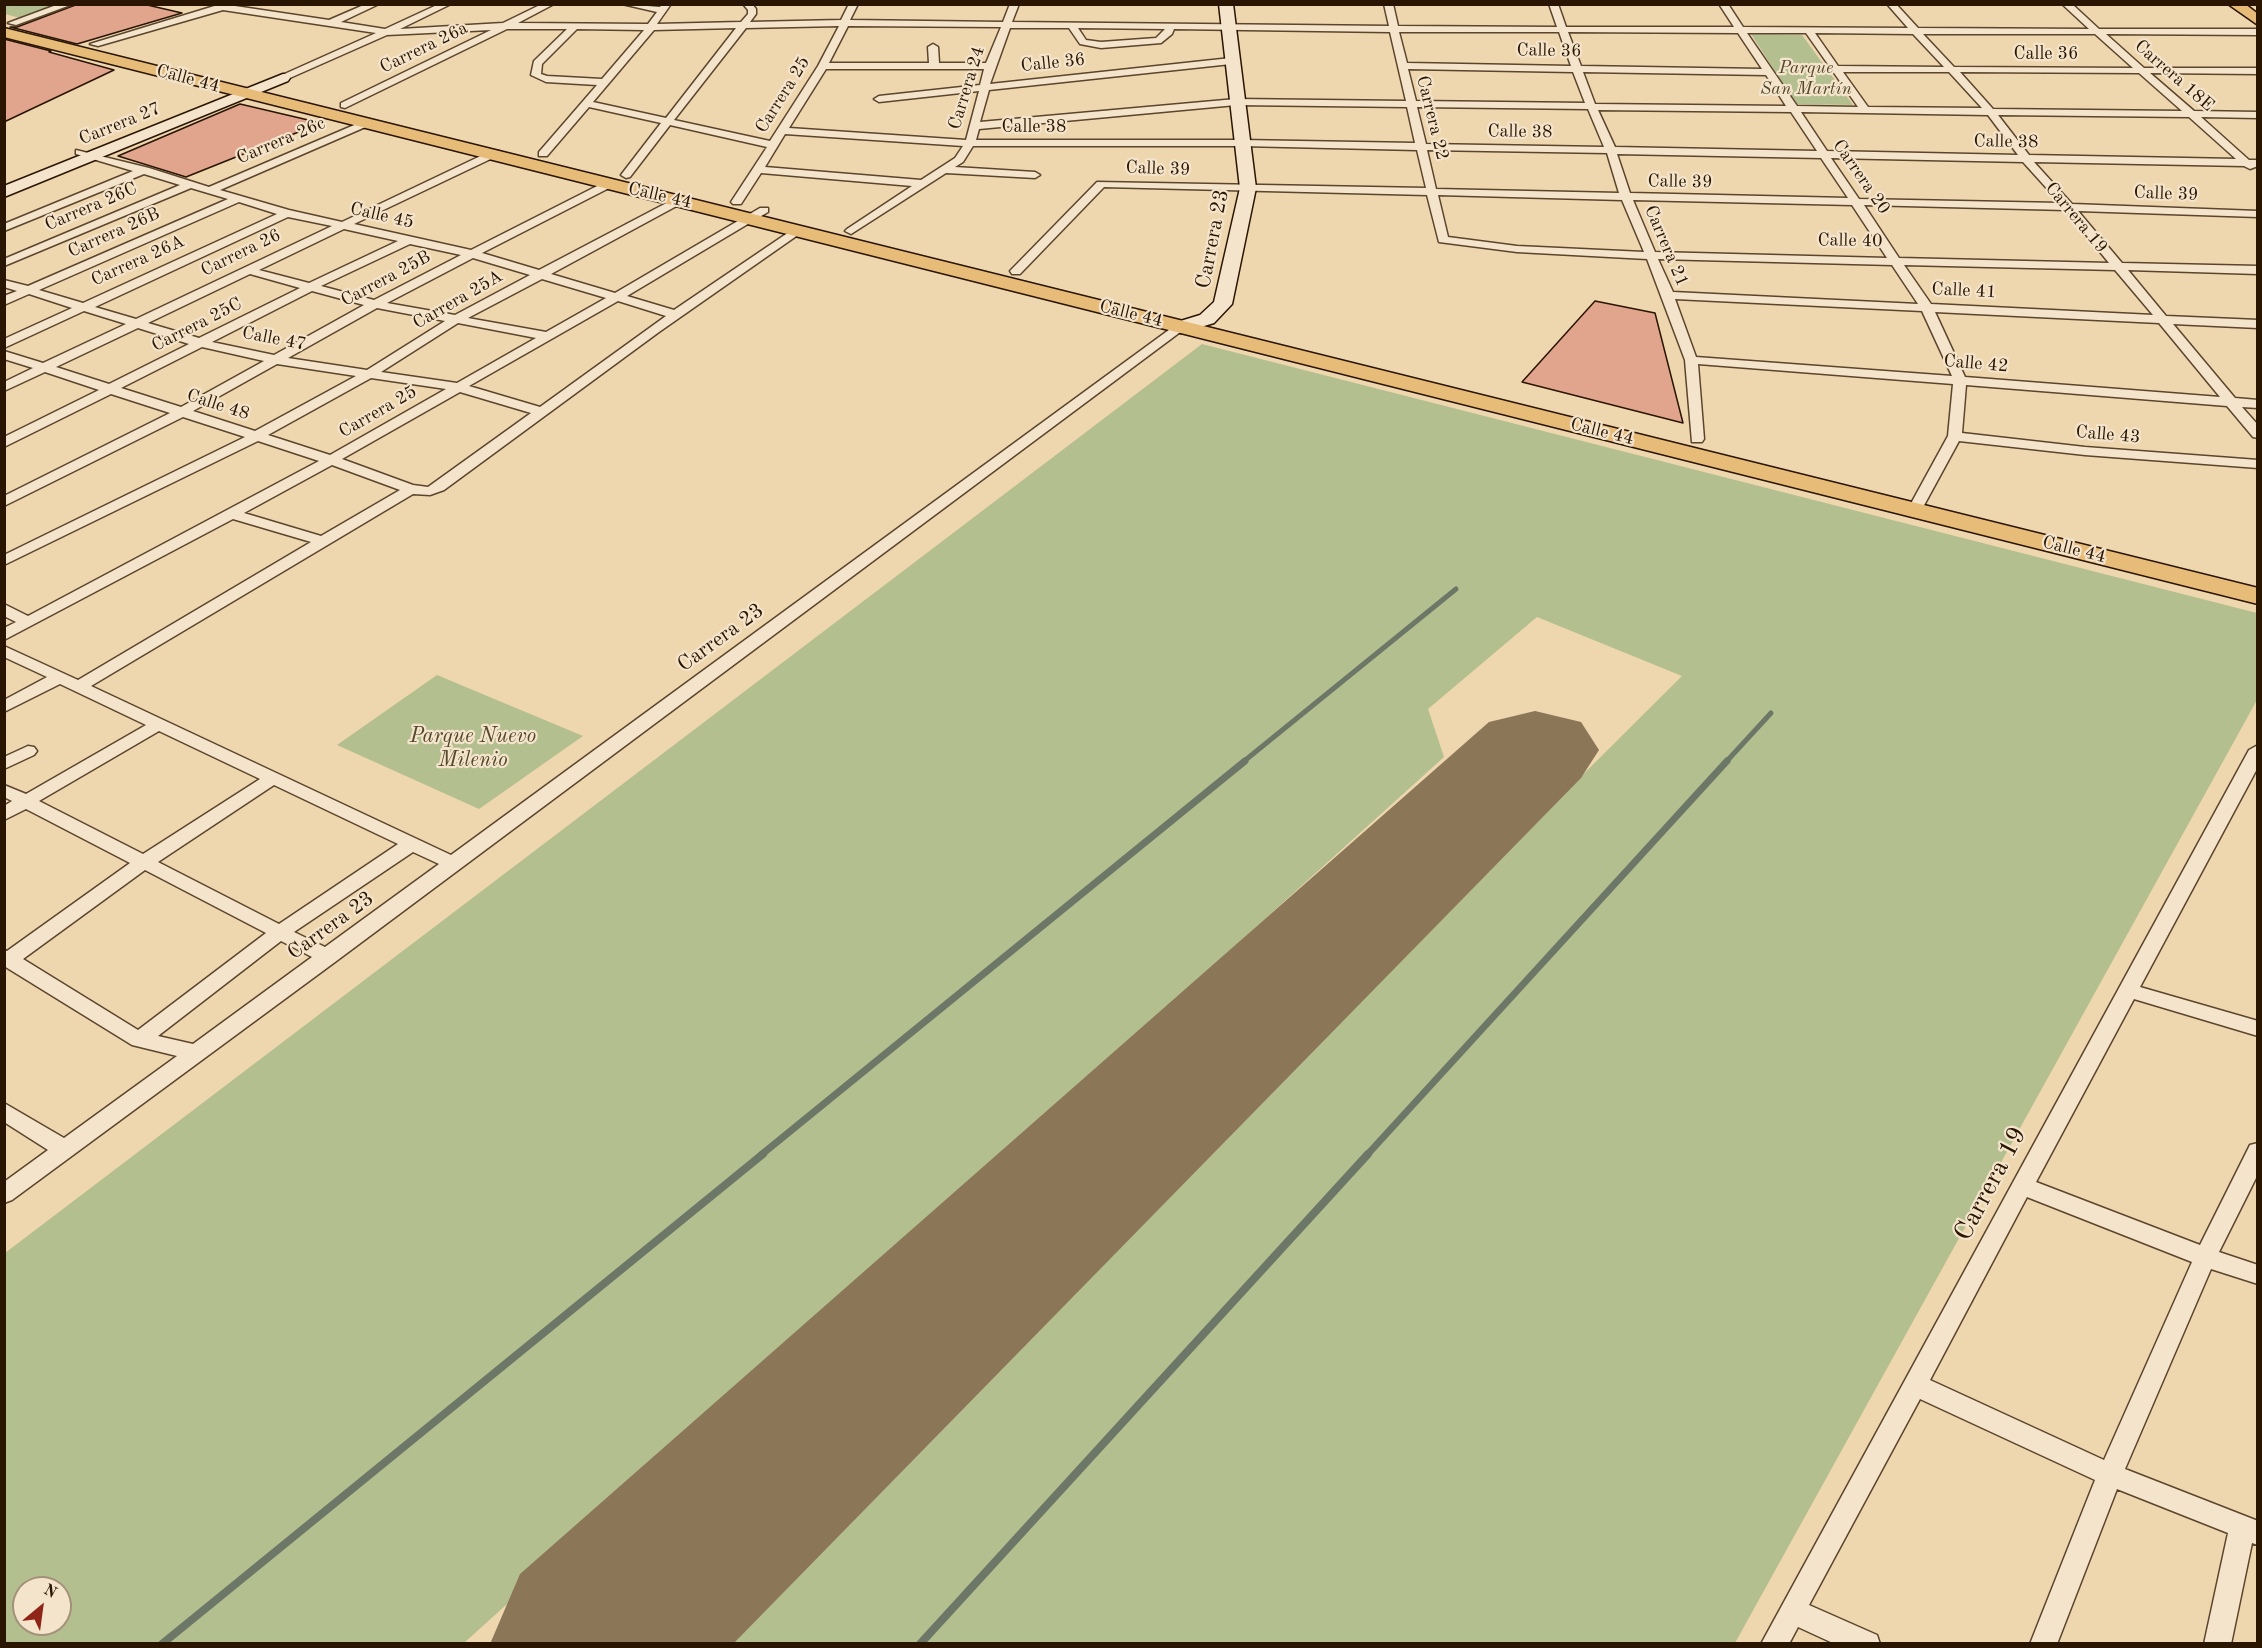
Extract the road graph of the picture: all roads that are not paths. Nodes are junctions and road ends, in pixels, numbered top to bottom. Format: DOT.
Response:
graph roads {
  1 [pos="69,4"];
  2 [pos="233,4"];
  3 [pos="375,4"];
  4 [pos="447,4"];
  5 [pos="550,4"];
  6 [pos="626,4"];
  7 [pos="747,4"];
  8 [pos="854,4"];
  9 [pos="1015,4"];
  10 [pos="1226,4"];
  11 [pos="1388,4"];
  12 [pos="1553,4"];
  13 [pos="1723,4"];
  14 [pos="1891,4"];
  15 [pos="2066,4"];
  16 [pos="2235,4"];
  17 [pos="222,7"];
  18 [pos="664,7"];
  19 [pos="2258,21"];
  20 [pos="331,23"];
  21 [pos="844,23"];
  22 [pos="744,24"];
  23 [pos="7,25"];
  24 [pos="1007,25"];
  25 [pos="507,26"];
  26 [pos="1072,26"];
  27 [pos="574,27"];
  28 [pos="651,27"];
  29 [pos="1170,27"];
  30 [pos="1228,28"];
  31 [pos="1394,29"];
  32 [pos="1563,29"];
  33 [pos="1740,30"];
  34 [pos="1808,30"];
  35 [pos="1916,30"];
  36 [pos="2094,30"];
  37 [pos="388,32"];
  38 [pos="2258,32"];
  39 [pos="94,44"];
  40 [pos="933,46"];
  41 [pos="1231,61"];
  42 [pos="823,66"];
  43 [pos="934,66"];
  44 [pos="990,66"];
  45 [pos="1403,66"];
  46 [pos="1578,68"];
  47 [pos="1834,69"];
  48 [pos="1952,69"];
  49 [pos="2143,70"];
  50 [pos="2258,71"];
  51 [pos="1768,72"];
  52 [pos="604,82"];
  53 [pos="257,86"];
  54 [pos="985,87"];
  55 [pos="879,99"];
  56 [pos="1236,102"];
  57 [pos="586,103"];
  58 [pos="1412,104"];
  59 [pos="345,105"];
  60 [pos="1591,106"];
  61 [pos="1792,108"];
  62 [pos="1864,109"];
  63 [pos="1991,112"];
  64 [pos="2194,115"];
  65 [pos="2258,115"];
  66 [pos="667,122"];
  67 [pos="366,123"];
  68 [pos="974,126"];
  69 [pos="782,130"];
  70 [pos="969,143"];
  71 [pos="1241,143"];
  72 [pos="773,145"];
  73 [pos="1422,147"];
  74 [pos="1611,150"];
  75 [pos="495,153"];
  76 [pos="87,154"];
  77 [pos="543,154"];
  78 [pos="1823,155"];
  79 [pos="2026,159"];
  80 [pos="2253,163"];
  81 [pos="757,169"];
  82 [pos="145,170"];
  83 [pos="945,170"];
  84 [pos="2258,174"];
  85 [pos="1035,175"];
  86 [pos="618,180"];
  87 [pos="4,183"];
  88 [pos="191,184"];
  89 [pos="924,184"];
  90 [pos="1248,188"];
  91 [pos="210,190"];
  92 [pos="4,192"];
  93 [pos="1433,192"];
  94 [pos="1626,197"];
  95 [pos="238,199"];
  96 [pos="680,200"];
  97 [pos="736,202"];
  98 [pos="1856,202"];
  99 [pos="2070,207"];
  100 [pos="287,213"];
  101 [pos="757,214"];
  102 [pos="2258,214"];
  103 [pos="340,225"];
  104 [pos="4,228"];
  105 [pos="799,230"];
  106 [pos="851,231"];
  107 [pos="1443,240"];
  108 [pos="407,241"];
  109 [pos="472,254"];
  110 [pos="1649,255"];
  111 [pos="1896,260"];
  112 [pos="4,263"];
  113 [pos="2116,266"];
  114 [pos="247,270"];
  115 [pos="2258,270"];
  116 [pos="1016,271"];
  117 [pos="542,274"];
  118 [pos="4,283"];
  119 [pos="310,287"];
  120 [pos="29,290"];
  121 [pos="1668,295"];
  122 [pos="615,298"];
  123 [pos="4,302"];
  124 [pos="375,304"];
  125 [pos="82,306"];
  126 [pos="1927,308"];
  127 [pos="676,315"];
  128 [pos="1207,319"];
  129 [pos="2160,319"];
  130 [pos="455,320"];
  131 [pos="139,323"];
  132 [pos="2258,324"];
  133 [pos="1181,327"];
  134 [pos="546,336"];
  135 [pos="201,343"];
  136 [pos="4,344"];
  137 [pos="4,355"];
  138 [pos="277,360"];
  139 [pos="1691,360"];
  140 [pos="44,368"];
  141 [pos="370,373"];
  142 [pos="1960,380"];
  143 [pos="4,387"];
  144 [pos="457,387"];
  145 [pos="110,389"];
  146 [pos="2231,403"];
  147 [pos="2258,404"];
  148 [pos="182,412"];
  149 [pos="542,412"];
  150 [pos="2258,434"];
  151 [pos="257,436"];
  152 [pos="1955,436"];
  153 [pos="1697,439"];
  154 [pos="4,443"];
  155 [pos="331,460"];
  156 [pos="2258,464"];
  157 [pos="415,490"];
  158 [pos="4,502"];
  159 [pos="1918,502"];
  160 [pos="233,514"];
  161 [pos="322,541"];
  162 [pos="4,561"];
  163 [pos="2258,579"];
  164 [pos="2258,596"];
  165 [pos="4,609"];
  166 [pos="28,622"];
  167 [pos="4,635"];
  168 [pos="4,651"];
  169 [pos="60,677"];
  170 [pos="79,686"];
  171 [pos="4,707"];
  172 [pos="159,724"];
  173 [pos="2258,750"];
  174 [pos="28,751"];
  175 [pos="4,764"];
  176 [pos="273,778"];
  177 [pos="4,790"];
  178 [pos="26,801"];
  179 [pos="4,813"];
  180 [pos="412,844"];
  181 [pos="144,862"];
  182 [pos="453,863"];
  183 [pos="280,932"];
  184 [pos="328,957"];
  185 [pos="6,959"];
  186 [pos="2128,990"];
  187 [pos="2258,1029"];
  188 [pos="139,1040"];
  189 [pos="195,1052"];
  190 [pos="4,1111"];
  191 [pos="64,1149"];
  192 [pos="2258,1151"];
  193 [pos="2022,1186"];
  194 [pos="4,1194"];
  195 [pos="2205,1257"];
  196 [pos="2258,1275"];
  197 [pos="1916,1385"];
  198 [pos="2110,1475"];
  199 [pos="2250,1530"];
  200 [pos="1792,1611"];
  201 [pos="1774,1644"];
  202 [pos="1867,1644"];
  203 [pos="2043,1644"];
  204 [pos="2217,1644"];
  1 -- 23 [label="street"];
  2 -- 17 [label="street"];
  3 -- 20 [label="street"];
  4 -- 37 [label="street, Carrera 27"];
  5 -- 25 [label="street, Carrera 26a"];
  6 -- 18 [label="street"];
  7 -- 22 [label="street"];
  8 -- 21 [label="street, Carrera 25"];
  9 -- 24 [label="street, Carrera 24"];
  10 -- 30 [label="street, Carrera 23"];
  11 -- 31 [label="street, Carrera 22"];
  12 -- 32 [label="street, Carrera 21"];
  13 -- 33 [label="street, Carrera 20"];
  14 -- 35 [label="street, Carrera 19"];
  15 -- 36 [label="street, Carrera 18E"];
  16 -- 19 [label="main road"];
  17 -- 20 [label="street"];
  17 -- 39 [label="street"];
  18 -- 28 [label="street"];
  20 -- 37 [label="street"];
  21 -- 22 [label="street"];
  21 -- 24 [label="street"];
  21 -- 42 [label="street, Carrera 25"];
  22 -- 28 [label="street"];
  22 -- 66 [label="street"];
  23 -- 39 [label="main road, Calle 44"];
  23 -- 53 [label="main road, Calle 44"];
  24 -- 26 [label="street"];
  24 -- 44 [label="street, Carrera 24"];
  25 -- 27 [label="street"];
  25 -- 37 [label="street"];
  25 -- 59 [label="street, Carrera 26a"];
  26 -- 29 [label="street"];
  26 -- 29 [label="street"];
  27 -- 28 [label="street"];
  27 -- 52 [label="street"];
  28 -- 52 [label="street"];
  29 -- 30 [label="street"];
  30 -- 31 [label="street"];
  30 -- 41 [label="street, Carrera 23"];
  31 -- 32 [label="street"];
  31 -- 45 [label="street, Carrera 22"];
  32 -- 33 [label="street"];
  32 -- 46 [label="street, Carrera 21"];
  33 -- 34 [label="street"];
  33 -- 51 [label="street, Carrera 20"];
  34 -- 35 [label="street"];
  34 -- 47 [label="street"];
  35 -- 36 [label="street"];
  35 -- 48 [label="street, Carrera 19"];
  36 -- 38 [label="street"];
  36 -- 49 [label="street, Carrera 18E"];
  37 -- 53 [label="street, Carrera 27"];
  39 -- 53 [label="main road, Calle 44"];
  40 -- 43 [label="street"];
  41 -- 54 [label="street, Calle 36"];
  41 -- 56 [label="street, Carrera 23"];
  42 -- 43 [label="street"];
  42 -- 69 [label="street, Carrera 25"];
  43 -- 44 [label="street"];
  44 -- 54 [label="street, Carrera 24"];
  45 -- 46 [label="street, Calle 36"];
  45 -- 58 [label="street, Carrera 22"];
  46 -- 51 [label="street, Calle 36"];
  46 -- 60 [label="street, Carrera 21"];
  47 -- 48 [label="street, Calle 36"];
  47 -- 62 [label="street"];
  48 -- 49 [label="street, Calle 36"];
  48 -- 63 [label="street, Carrera 19"];
  49 -- 50 [label="street, Calle 36"];
  49 -- 64 [label="street, Carrera 18E"];
  51 -- 61 [label="street, Carrera 20"];
  52 -- 57 [label="street"];
  53 -- 59 [label="main road, Calle 44"];
  53 -- 67 [label="main road, Calle 44"];
  53 -- 76 [label="street, Carrera 27"];
  54 -- 55 [label="street, Calle 36"];
  54 -- 68 [label="street, Carrera 24"];
  56 -- 58 [label="street"];
  56 -- 68 [label="street"];
  56 -- 71 [label="street, Carrera 23"];
  57 -- 66 [label="street"];
  57 -- 77 [label="street"];
  58 -- 60 [label="street"];
  58 -- 73 [label="street, Carrera 22"];
  59 -- 77 [label="main road, Calle 44"];
  60 -- 61 [label="street"];
  60 -- 74 [label="street, Carrera 21"];
  61 -- 62 [label="street"];
  61 -- 78 [label="street, Carrera 20"];
  62 -- 63 [label="street"];
  63 -- 64 [label="street"];
  63 -- 79 [label="street, Carrera 19"];
  64 -- 65 [label="street"];
  64 -- 80 [label="street, Carrera 18E"];
  66 -- 72 [label="street"];
  66 -- 86 [label="street"];
  67 -- 75 [label="main road, Calle 44"];
  67 -- 91 [label="street, Carrera 26c"];
  68 -- 70 [label="street, Carrera 24"];
  69 -- 70 [label="street, Calle 38"];
  69 -- 72 [label="street, Carrera 25"];
  70 -- 71 [label="street, Calle 38"];
  70 -- 83 [label="street, Carrera 24"];
  71 -- 73 [label="street, Calle 38"];
  71 -- 90 [label="street, Carrera 23"];
  72 -- 81 [label="street, Carrera 25"];
  73 -- 74 [label="street, Calle 38"];
  73 -- 93 [label="street, Carrera 22"];
  74 -- 78 [label="street, Calle 38"];
  74 -- 94 [label="street, Carrera 21"];
  75 -- 86 [label="main road, Calle 44"];
  75 -- 103 [label="street, Carrera 26"];
  76 -- 82 [label="street, Calle 45"];
  76 -- 87 [label="street, Carrera 27"];
  76 -- 92 [label="street, Carrera 27"];
  77 -- 86 [label="main road, Calle 44"];
  78 -- 79 [label="street, Calle 38"];
  78 -- 98 [label="street, Carrera 20"];
  79 -- 80 [label="street, Calle 38"];
  79 -- 99 [label="street, Carrera 19"];
  80 -- 84 [label="street, Carrera 18E"];
  81 -- 89 [label="street"];
  81 -- 97 [label="street, Carrera 25"];
  82 -- 88 [label="street, Calle 45"];
  82 -- 104 [label="street"];
  83 -- 85 [label="street"];
  83 -- 89 [label="street, Carrera 24"];
  86 -- 96 [label="main road, Calle 44"];
  86 -- 97 [label="main road, Calle 44"];
  86 -- 109 [label="street, Carrera 25B"];
  88 -- 91 [label="street, Calle 45"];
  88 -- 112 [label="street, Carrera 26C"];
  89 -- 106 [label="street, Carrera 24"];
  90 -- 93 [label="street, Calle 39"];
  90 -- 116 [label="street, Calle 39"];
  90 -- 128 [label="street, Carrera 23"];
  91 -- 95 [label="street, Calle 45"];
  93 -- 94 [label="street, Calle 39"];
  93 -- 107 [label="street, Carrera 22"];
  94 -- 98 [label="street, Calle 39"];
  94 -- 110 [label="street, Carrera 21"];
  95 -- 100 [label="street, Calle 45"];
  95 -- 120 [label="street, Carrera 26B"];
  96 -- 101 [label="main road, Calle 44"];
  96 -- 117 [label="street, Carrera 25A"];
  97 -- 101 [label="main road, Calle 44"];
  98 -- 99 [label="street, Calle 39"];
  98 -- 111 [label="street, Carrera 20"];
  99 -- 102 [label="street, Calle 39"];
  99 -- 113 [label="street, Carrera 19"];
  100 -- 103 [label="street, Calle 45"];
  100 -- 125 [label="street, Carrera 26A"];
  101 -- 105 [label="main road, Calle 44"];
  101 -- 106 [label="main road, Calle 44"];
  101 -- 122 [label="street, Carrera 25"];
  103 -- 108 [label="street, Calle 45"];
  103 -- 114 [label="street, Carrera 26"];
  105 -- 127 [label="street"];
  105 -- 133 [label="main road, Calle 44"];
  106 -- 116 [label="main road, Calle 44"];
  107 -- 110 [label="street, Calle 40"];
  108 -- 109 [label="street, Calle 45"];
  108 -- 119 [label="street, Carrera 25C"];
  109 -- 117 [label="street, Calle 45"];
  109 -- 124 [label="street, Carrera 25B"];
  110 -- 111 [label="street, Calle 40"];
  110 -- 121 [label="street, Carrera 21"];
  111 -- 113 [label="street, Calle 40"];
  111 -- 126 [label="street, Carrera 20"];
  113 -- 115 [label="street, Calle 40"];
  113 -- 129 [label="street, Carrera 19"];
  114 -- 119 [label="street"];
  114 -- 131 [label="street, Carrera 26"];
  116 -- 128 [label="main road, Calle 44"];
  117 -- 122 [label="street, Calle 45"];
  117 -- 130 [label="street, Carrera 25A"];
  118 -- 120 [label="street, Calle 47"];
  119 -- 124 [label="street"];
  119 -- 135 [label="street, Carrera 25C"];
  120 -- 123 [label="street, Carrera 26B"];
  120 -- 125 [label="street, Calle 47"];
  121 -- 126 [label="street, Calle 41"];
  121 -- 139 [label="street, Carrera 21"];
  122 -- 127 [label="street, Calle 45"];
  122 -- 134 [label="street, Carrera 25"];
  124 -- 130 [label="street"];
  124 -- 138 [label="street, Carrera 25B"];
  125 -- 131 [label="street, Calle 47"];
  125 -- 136 [label="street, Carrera 26A"];
  126 -- 129 [label="street, Calle 41"];
  126 -- 142 [label="street, Carrera 20"];
  127 -- 149 [label="street"];
  128 -- 133 [label="street, Carrera 23"];
  128 -- 153 [label="main road, Calle 44"];
  129 -- 132 [label="street, Calle 41"];
  129 -- 146 [label="street, Carrera 19"];
  130 -- 134 [label="street"];
  130 -- 141 [label="street, Carrera 25A"];
  131 -- 135 [label="street, Calle 47"];
  131 -- 140 [label="street, Carrera 26"];
  133 -- 159 [label="main road, Calle 44"];
  133 -- 182 [label="street, Carrera 23"];
  134 -- 144 [label="street, Carrera 25"];
  135 -- 138 [label="street, Calle 47"];
  135 -- 145 [label="street, Carrera 25C"];
  137 -- 140 [label="street, Calle 48"];
  138 -- 141 [label="street, Calle 47"];
  138 -- 148 [label="street, Carrera 25B"];
  139 -- 142 [label="street, Calle 42"];
  139 -- 153 [label="street, Carrera 21"];
  140 -- 143 [label="street, Carrera 26"];
  140 -- 145 [label="street, Calle 48"];
  141 -- 144 [label="street, Calle 47"];
  141 -- 151 [label="street, Carrera 25A"];
  142 -- 146 [label="street, Calle 42"];
  142 -- 152 [label="street, Carrera 20"];
  144 -- 149 [label="street, Calle 47"];
  144 -- 155 [label="street, Carrera 25"];
  145 -- 148 [label="street, Calle 48"];
  145 -- 154 [label="street, Carrera 25C"];
  146 -- 147 [label="street, Calle 42"];
  146 -- 150 [label="street, Carrera 19"];
  148 -- 151 [label="street, Calle 48"];
  148 -- 158 [label="street, Carrera 25B"];
  149 -- 157 [label="street"];
  151 -- 155 [label="street, Calle 48"];
  151 -- 162 [label="street, Carrera 25A"];
  152 -- 156 [label="street, Calle 43"];
  152 -- 159 [label="street, Carrera 20"];
  153 -- 159 [label="main road, Calle 44"];
  155 -- 157 [label="street, Calle 48"];
  155 -- 160 [label="street, Carrera 25"];
  157 -- 161 [label="street"];
  159 -- 163 [label="main road, Calle 44"];
  159 -- 164 [label="main road, Calle 44"];
  160 -- 161 [label="street"];
  160 -- 166 [label="street, Carrera 25"];
  161 -- 170 [label="street"];
  165 -- 166 [label="street"];
  166 -- 167 [label="street, Carrera 25"];
  168 -- 169 [label="street"];
  169 -- 170 [label="street"];
  169 -- 171 [label="street"];
  170 -- 172 [label="street"];
  172 -- 176 [label="street"];
  172 -- 178 [label="street"];
  173 -- 186 [label="street, Carrera 19"];
  174 -- 175 [label="street"];
  176 -- 180 [label="street"];
  176 -- 181 [label="street"];
  177 -- 178 [label="street"];
  178 -- 179 [label="street"];
  178 -- 181 [label="street"];
  180 -- 182 [label="street"];
  180 -- 183 [label="street"];
  181 -- 183 [label="street"];
  181 -- 185 [label="street"];
  182 -- 184 [label="street, Carrera 23"];
  183 -- 184 [label="street"];
  183 -- 188 [label="street"];
  184 -- 189 [label="street, Carrera 23"];
  185 -- 188 [label="street"];
  186 -- 187 [label="street"];
  186 -- 193 [label="street, Carrera 19"];
  188 -- 189 [label="street"];
  189 -- 191 [label="street, Carrera 23"];
  190 -- 191 [label="street"];
  191 -- 194 [label="street, Carrera 23"];
  192 -- 195 [label="street"];
  193 -- 195 [label="street"];
  193 -- 197 [label="street, Carrera 19"];
  195 -- 196 [label="street"];
  195 -- 198 [label="street"];
  197 -- 198 [label="street"];
  197 -- 200 [label="street, Carrera 19"];
  198 -- 199 [label="street"];
  198 -- 203 [label="street"];
  199 -- 204 [label="street"];
  200 -- 201 [label="street, Carrera 19"];
  200 -- 202 [label="street"];
}
